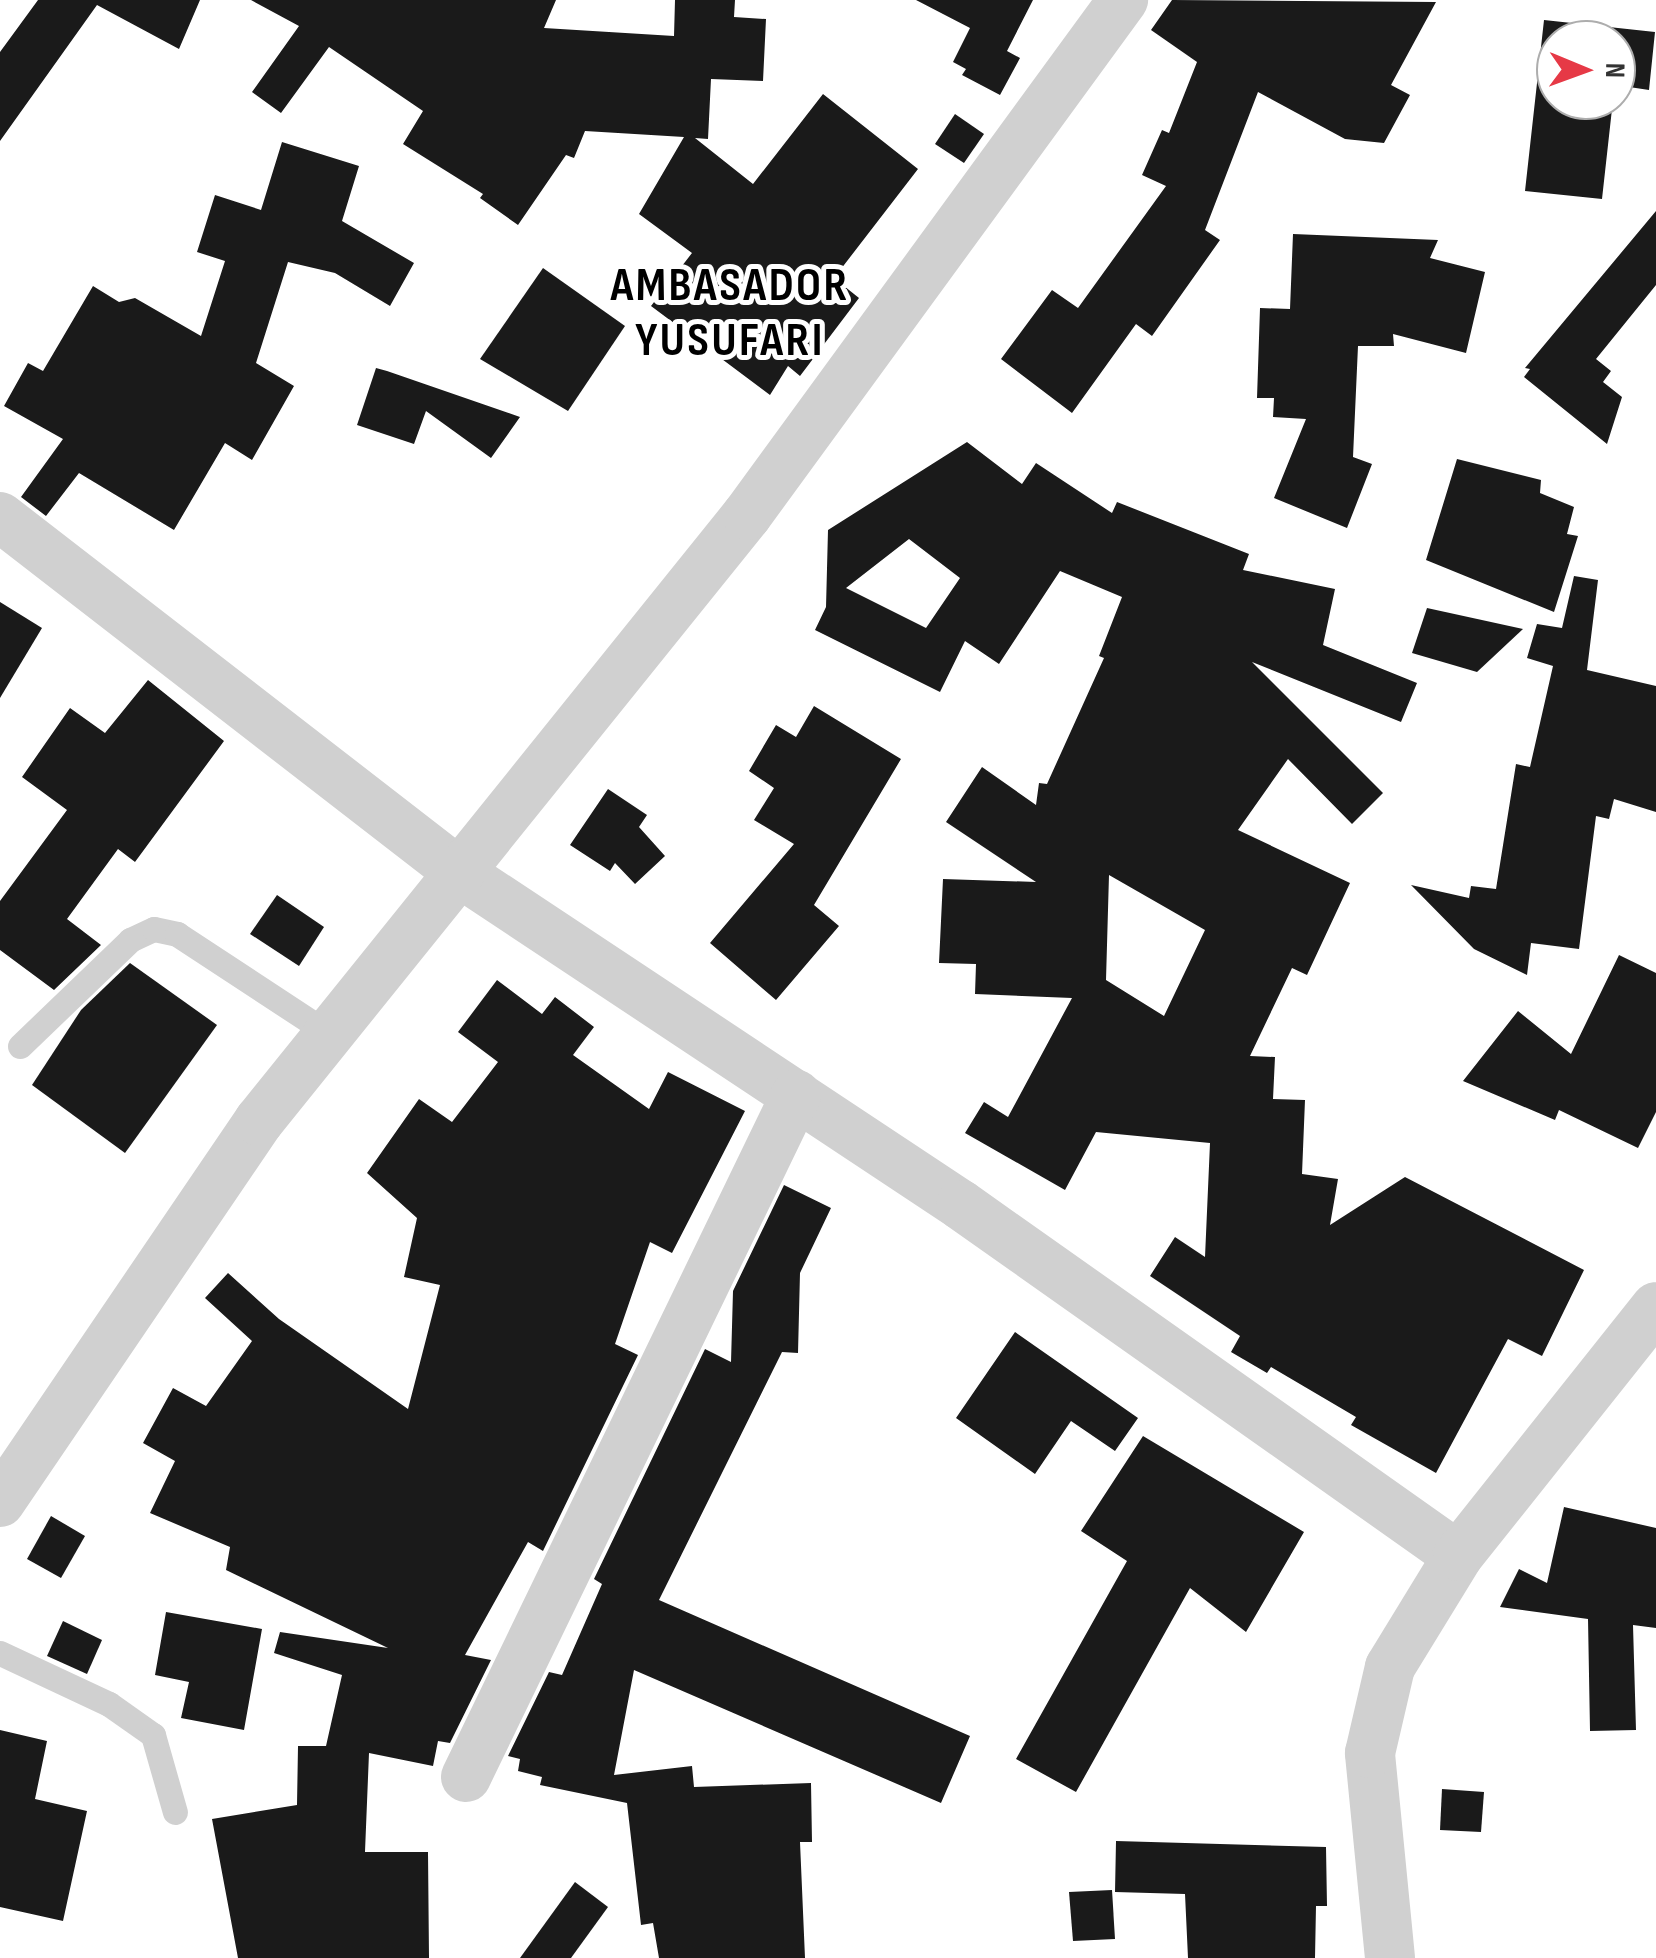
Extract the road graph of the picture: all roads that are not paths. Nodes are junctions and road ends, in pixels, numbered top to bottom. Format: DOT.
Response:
graph roads {
  1 [pos="1123,0"];
  2 [pos="0,518"];
  3 [pos="460,873"];
  4 [pos="329,1034"];
  5 [pos="20,1046"];
  6 [pos="796,1095"];
  7 [pos="1656,1307"];
  8 [pos="0,1502"];
  9 [pos="1458,1556"];
  10 [pos="0,1652"];
  11 [pos="466,1777"];
  12 [pos="176,1812"];
  13 [pos="1390,1958"];
  1 -- 3 [label="street"];
  2 -- 3 [label="street"];
  3 -- 4 [label="street"];
  3 -- 6 [label="street"];
  4 -- 5 [label="lane"];
  4 -- 8 [label="street"];
  6 -- 9 [label="street"];
  6 -- 11 [label="street"];
  7 -- 9 [label="street"];
  9 -- 13 [label="street"];
  10 -- 12 [label="lane"];
}
